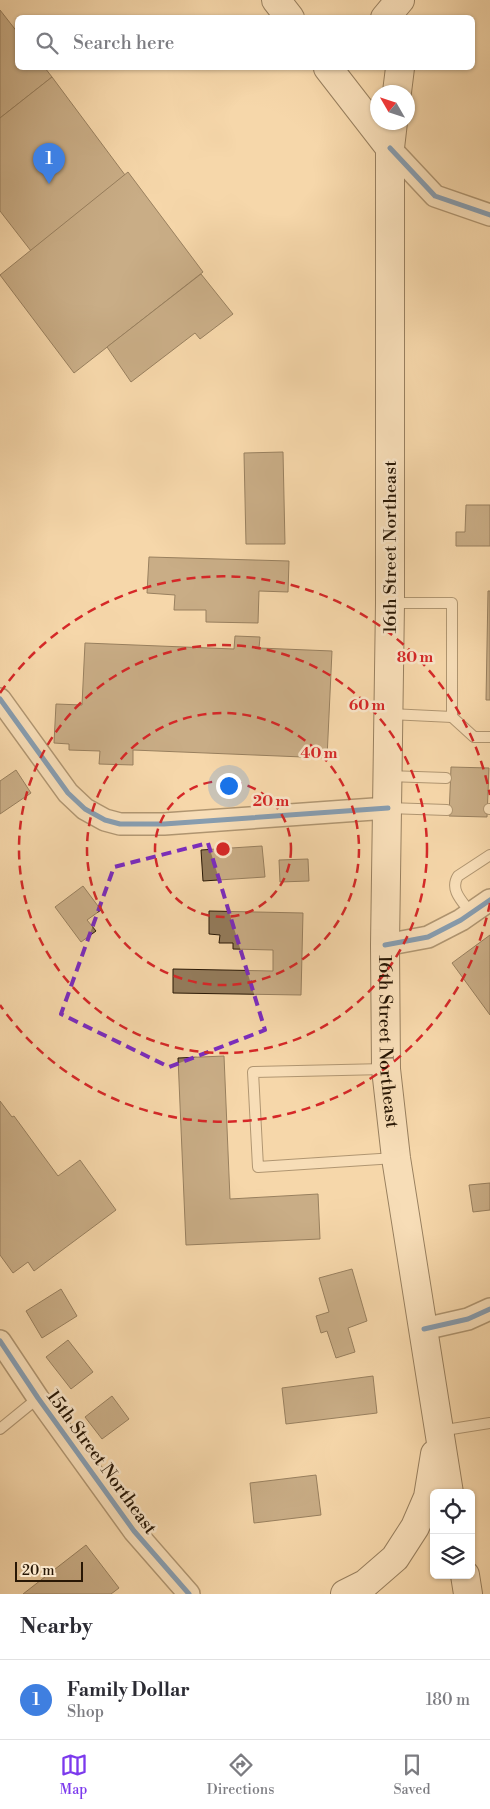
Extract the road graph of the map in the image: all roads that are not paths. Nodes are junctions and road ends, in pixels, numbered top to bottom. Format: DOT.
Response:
graph roads {
  1 [pos="400,0"];
  2 [pos="412,0"];
  3 [pos="388,15"];
  4 [pos="409,15"];
  5 [pos="330,70"];
  6 [pos="400,70"];
  7 [pos="398,85"];
  8 [pos="391,135"];
  9 [pos="490,215"];
  10 [pos="390,603"];
  11 [pos="0,699"];
  12 [pos="389,714"];
  13 [pos="452,717"];
  14 [pos="490,737"];
  15 [pos="388,776"];
  16 [pos="446,778"];
  17 [pos="388,808"];
  18 [pos="447,810"];
  19 [pos="490,855"];
  20 [pos="490,900"];
  21 [pos="471,913"];
  22 [pos="385,945"];
  23 [pos="386,1069"];
  24 [pos="396,1158"];
  25 [pos="490,1309"];
  26 [pos="424,1329"];
  27 [pos="0,1342"];
  28 [pos="38,1398"];
  29 [pos="490,1423"];
  30 [pos="0,1429"];
  31 [pos="438,1431"];
  32 [pos="448,1489"];
  33 [pos="465,1579"];
  34 [pos="189,1594"];
  35 [pos="345,1594"];
  36 [pos="468,1594"];
  1 -- 3 [label="main road"];
  2 -- 4 [label="main road"];
  5 -- 8 [label="main road"];
  6 -- 7 [label="main road"];
  8 -- 9 [label="street"];
  8 -- 10 [label="main road, 16th Street Northeast"];
  10 -- 12 [label="main road, 16th Street Northeast"];
  10 -- 13 [label="lane"];
  11 -- 17 [label="street"];
  12 -- 13 [label="lane"];
  12 -- 15 [label="main road, 16th Street Northeast"];
  13 -- 14 [label="lane"];
  15 -- 16 [label="lane"];
  15 -- 17 [label="main road, 16th Street Northeast"];
  17 -- 18 [label="lane"];
  17 -- 22 [label="main road, 16th Street Northeast"];
  19 -- 21 [label="lane"];
  20 -- 21 [label="street"];
  21 -- 22 [label="street"];
  22 -- 23 [label="main road, 16th Street Northeast"];
  23 -- 24 [label="main road, 16th Street Northeast"];
  23 -- 24 [label="lane"];
  24 -- 26 [label="main road, 16th Street Northeast"];
  25 -- 26 [label="street"];
  26 -- 31 [label="main road, 16th Street Northeast"];
  27 -- 28 [label="street, 15th Street Northeast"];
  28 -- 30 [label="lane"];
  28 -- 34 [label="street, 15th Street Northeast"];
  29 -- 31 [label="lane"];
  31 -- 32 [label="main road, 16th Street Northeast"];
  31 -- 35 [label="main road"];
  33 -- 36 [label="main road"];
}
